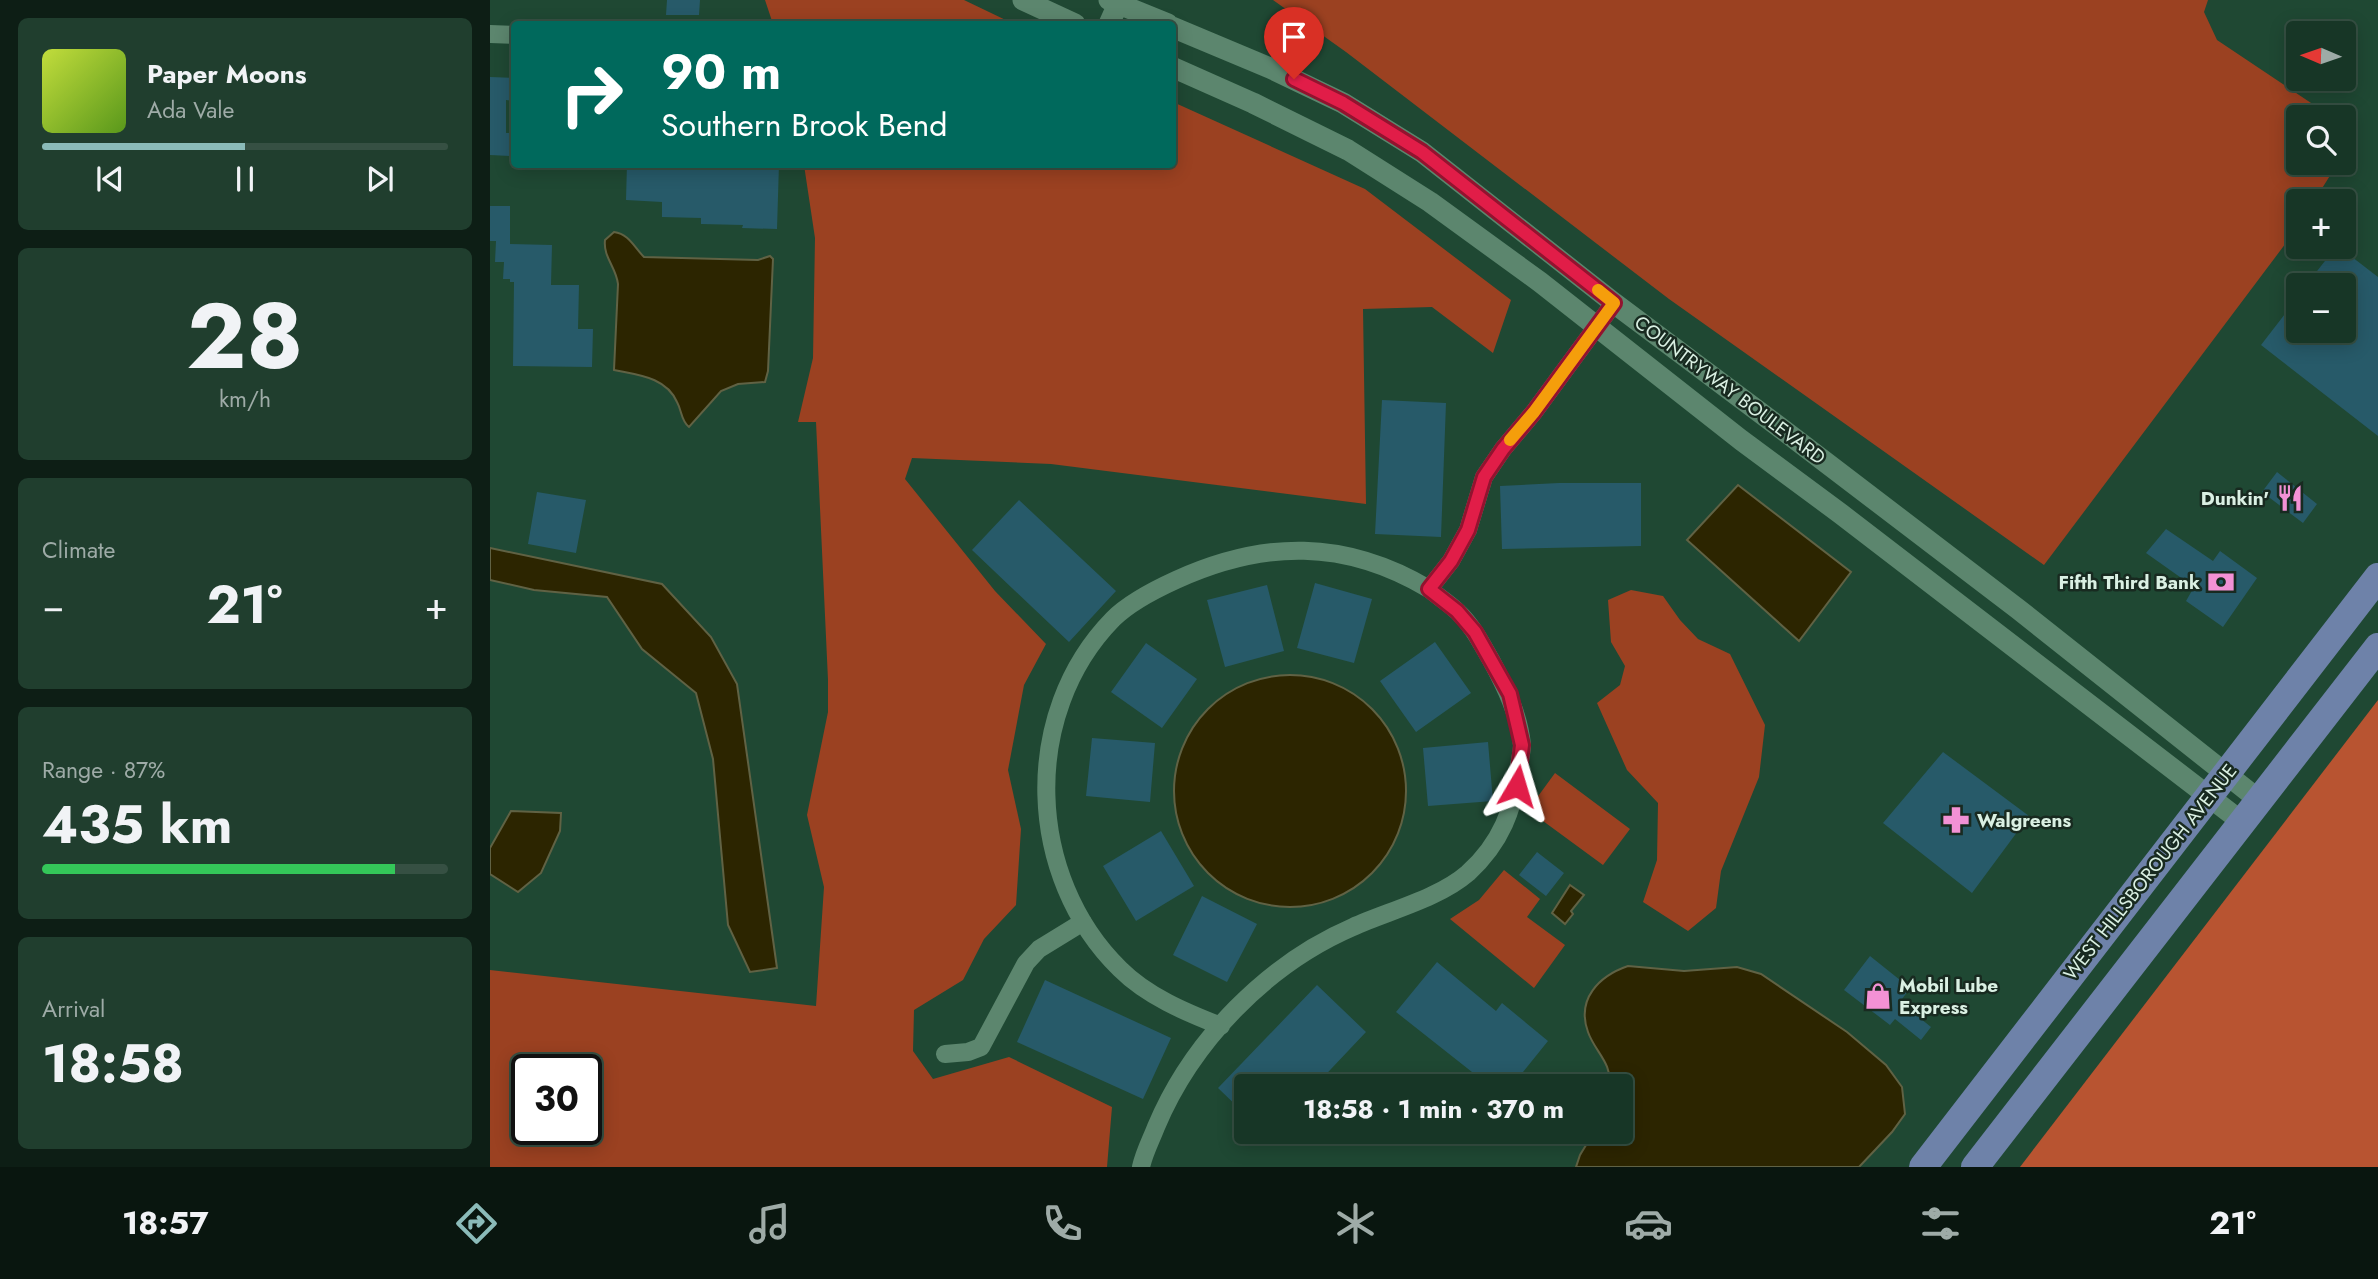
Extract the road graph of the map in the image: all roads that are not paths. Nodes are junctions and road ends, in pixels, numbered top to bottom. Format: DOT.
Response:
graph roads {
  1 [pos="1023,0"];
  2 [pos="1113,2"];
  3 [pos="1068,21"];
  4 [pos="1110,21"];
  5 [pos="1160,21"];
  6 [pos="1176,29"];
  7 [pos="490,34"];
  8 [pos="511,35"];
  9 [pos="1176,69"];
  10 [pos="1614,303"];
  11 [pos="1597,327"];
  12 [pos="2378,577"];
  13 [pos="1429,589"];
  14 [pos="2378,647"];
  15 [pos="2226,774"];
  16 [pos="2208,797"];
  17 [pos="2259,800"];
  18 [pos="2242,822"];
  19 [pos="1083,922"];
  20 [pos="1221,1026"];
  21 [pos="945,1054"];
  22 [pos="1141,1167"];
  23 [pos="1923,1167"];
  24 [pos="1975,1167"];
  1 -- 3 [label="street"];
  2 -- 4 [label="street"];
  2 -- 5 [label="street"];
  6 -- 10 [label="street, COUNTRYWAY BOULEVARD"];
  7 -- 8 [label="street"];
  9 -- 11 [label="street, COUNTRYWAY BOULEVARD"];
  10 -- 11 [label="street"];
  10 -- 15 [label="street, COUNTRYWAY BOULEVARD"];
  11 -- 13 [label="street"];
  11 -- 16 [label="street, COUNTRYWAY BOULEVARD"];
  12 -- 15 [label="main road, WEST HILLSBOROUGH AVENUE"];
  13 -- 19 [label="street"];
  13 -- 20 [label="street"];
  14 -- 17 [label="main road"];
  15 -- 16 [label="main road, WEST HILLSBOROUGH AVENUE"];
  15 -- 17 [label="street, COUNTRYWAY BOULEVARD"];
  16 -- 18 [label="street, COUNTRYWAY BOULEVARD"];
  16 -- 23 [label="main road, WEST HILLSBOROUGH AVENUE"];
  17 -- 18 [label="main road"];
  18 -- 24 [label="main road"];
  19 -- 20 [label="street"];
  19 -- 21 [label="street"];
  20 -- 22 [label="street"];
}
